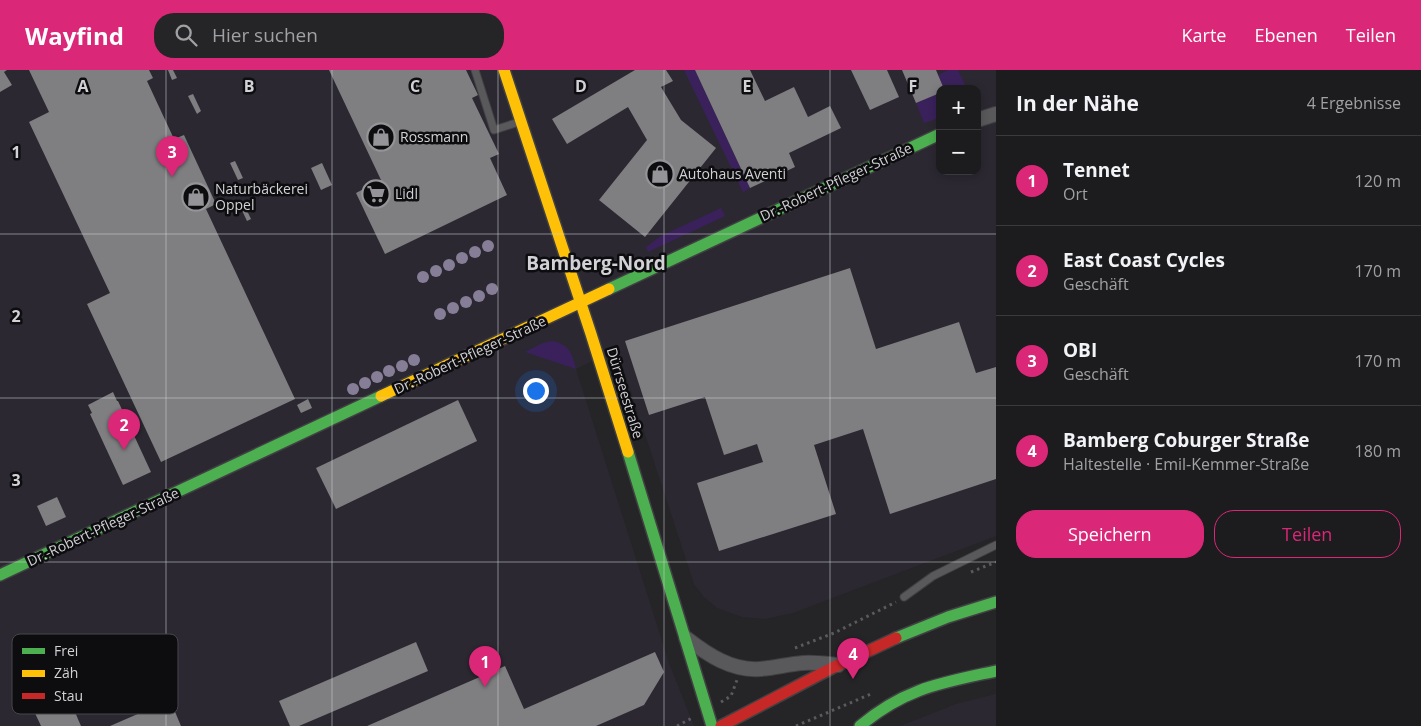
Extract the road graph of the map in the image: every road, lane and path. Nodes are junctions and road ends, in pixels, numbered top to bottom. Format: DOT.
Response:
graph roads {
  1 [pos="475,70"];
  2 [pos="504,70"];
  3 [pos="996,114"];
  4 [pos="981,119"];
  5 [pos="521,121"];
  6 [pos="936,136"];
  7 [pos="581,302"];
  8 [pos="996,545"];
  9 [pos="996,562"];
  10 [pos="968,573"];
  11 [pos="0,575"];
  12 [pos="904,597"];
  13 [pos="996,602"];
  14 [pos="686,638"];
  15 [pos="793,648"];
  16 [pos="839,665"];
  17 [pos="741,668"];
  18 [pos="996,671"];
  19 [pos="707,709"];
  20 [pos="712,726"];
  21 [pos="721,726"];
  22 [pos="860,726"];
  1 -- 5 [label="lane"];
  2 -- 5 [label="street, Dürrseestraße"];
  3 -- 4 [label="street"];
  5 -- 7 [label="street, Dürrseestraße"];
  6 -- 7 [label="street, Dr.-Robert-Pfleger-Straße"];
  7 -- 11 [label="street, Dr.-Robert-Pfleger-Straße"];
  7 -- 14 [label="street, Dürrseestraße"];
  8 -- 12 [label="lane"];
  9 -- 10 [label="path"];
  12 -- 15 [label="path"];
  13 -- 16 [label="street"];
  14 -- 17 [label="street"];
  14 -- 19 [label="street, Dürrseestraße"];
  16 -- 17 [label="street"];
  16 -- 21 [label="street"];
  17 -- 19 [label="path"];
  18 -- 22 [label="street"];
  19 -- 20 [label="street, Dürrseestraße"];
}
